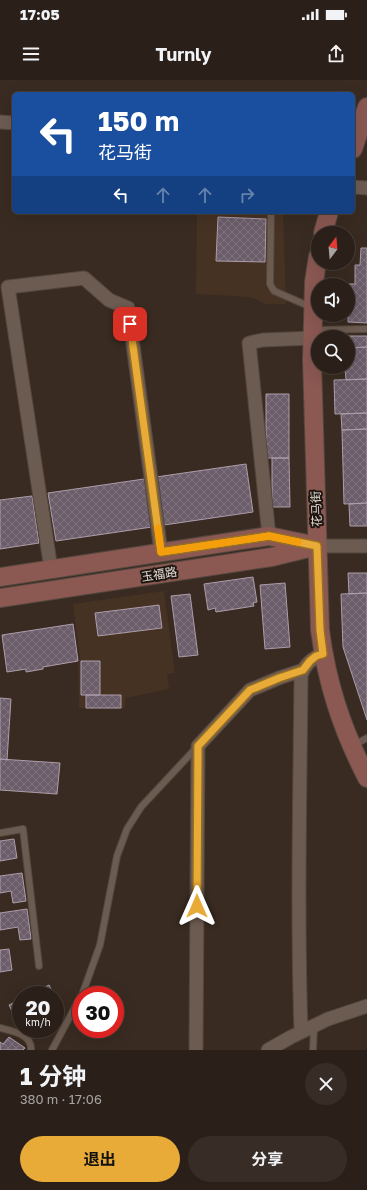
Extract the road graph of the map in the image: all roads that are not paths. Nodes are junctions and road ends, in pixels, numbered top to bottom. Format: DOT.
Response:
graph roads {
  1 [pos="367,107"];
  2 [pos="0,122"];
  3 [pos="12,123"];
  4 [pos="355,143"];
  5 [pos="355,187"];
  6 [pos="367,188"];
  7 [pos="271,214"];
  8 [pos="328,214"];
  9 [pos="325,226"];
  10 [pos="311,306"];
  11 [pos="367,330"];
  12 [pos="355,331"];
  13 [pos="311,334"];
  14 [pos="313,374"];
  15 [pos="269,536"];
  16 [pos="317,546"];
  17 [pos="367,546"];
  18 [pos="161,552"];
  19 [pos="51,569"];
  20 [pos="0,577"];
  21 [pos="0,598"];
  22 [pos="323,654"];
  23 [pos="303,670"];
  24 [pos="360,742"];
  25 [pos="198,746"];
  26 [pos="367,778"];
  27 [pos="0,833"];
  28 [pos="39,966"];
  29 [pos="85,986"];
  30 [pos="367,1006"];
  31 [pos="72,1013"];
  32 [pos="314,1026"];
  33 [pos="0,1028"];
  34 [pos="301,1032"];
  35 [pos="31,1050"];
  36 [pos="52,1050"];
  37 [pos="196,1050"];
  38 [pos="268,1050"];
  39 [pos="312,1050"];
  1 -- 4 [label="street"];
  2 -- 3 [label="street"];
  5 -- 6 [label="street"];
  7 -- 10 [label="lane"];
  8 -- 9 [label="street"];
  11 -- 12 [label="lane"];
  13 -- 15 [label="street"];
  14 -- 16 [label="street, 花马街"];
  15 -- 16 [label="street, 玉福路"];
  15 -- 18 [label="street, 玉福路"];
  16 -- 17 [label="street, 玉福路"];
  16 -- 21 [label="street, 玉福路"];
  16 -- 22 [label="street, 花马街"];
  18 -- 19 [label="street, 玉福路"];
  18 -- 19 [label="street"];
  19 -- 20 [label="street, 玉福路"];
  22 -- 23 [label="street"];
  22 -- 24 [label="street, 花马街"];
  23 -- 25 [label="street"];
  23 -- 34 [label="street"];
  24 -- 26 [label="street, 花马街"];
  25 -- 29 [label="lane"];
  25 -- 37 [label="street"];
  27 -- 28 [label="lane"];
  30 -- 32 [label="street"];
  31 -- 36 [label="lane"];
  32 -- 34 [label="street"];
  32 -- 39 [label="lane"];
  33 -- 35 [label="lane"];
  34 -- 38 [label="street"];
}
